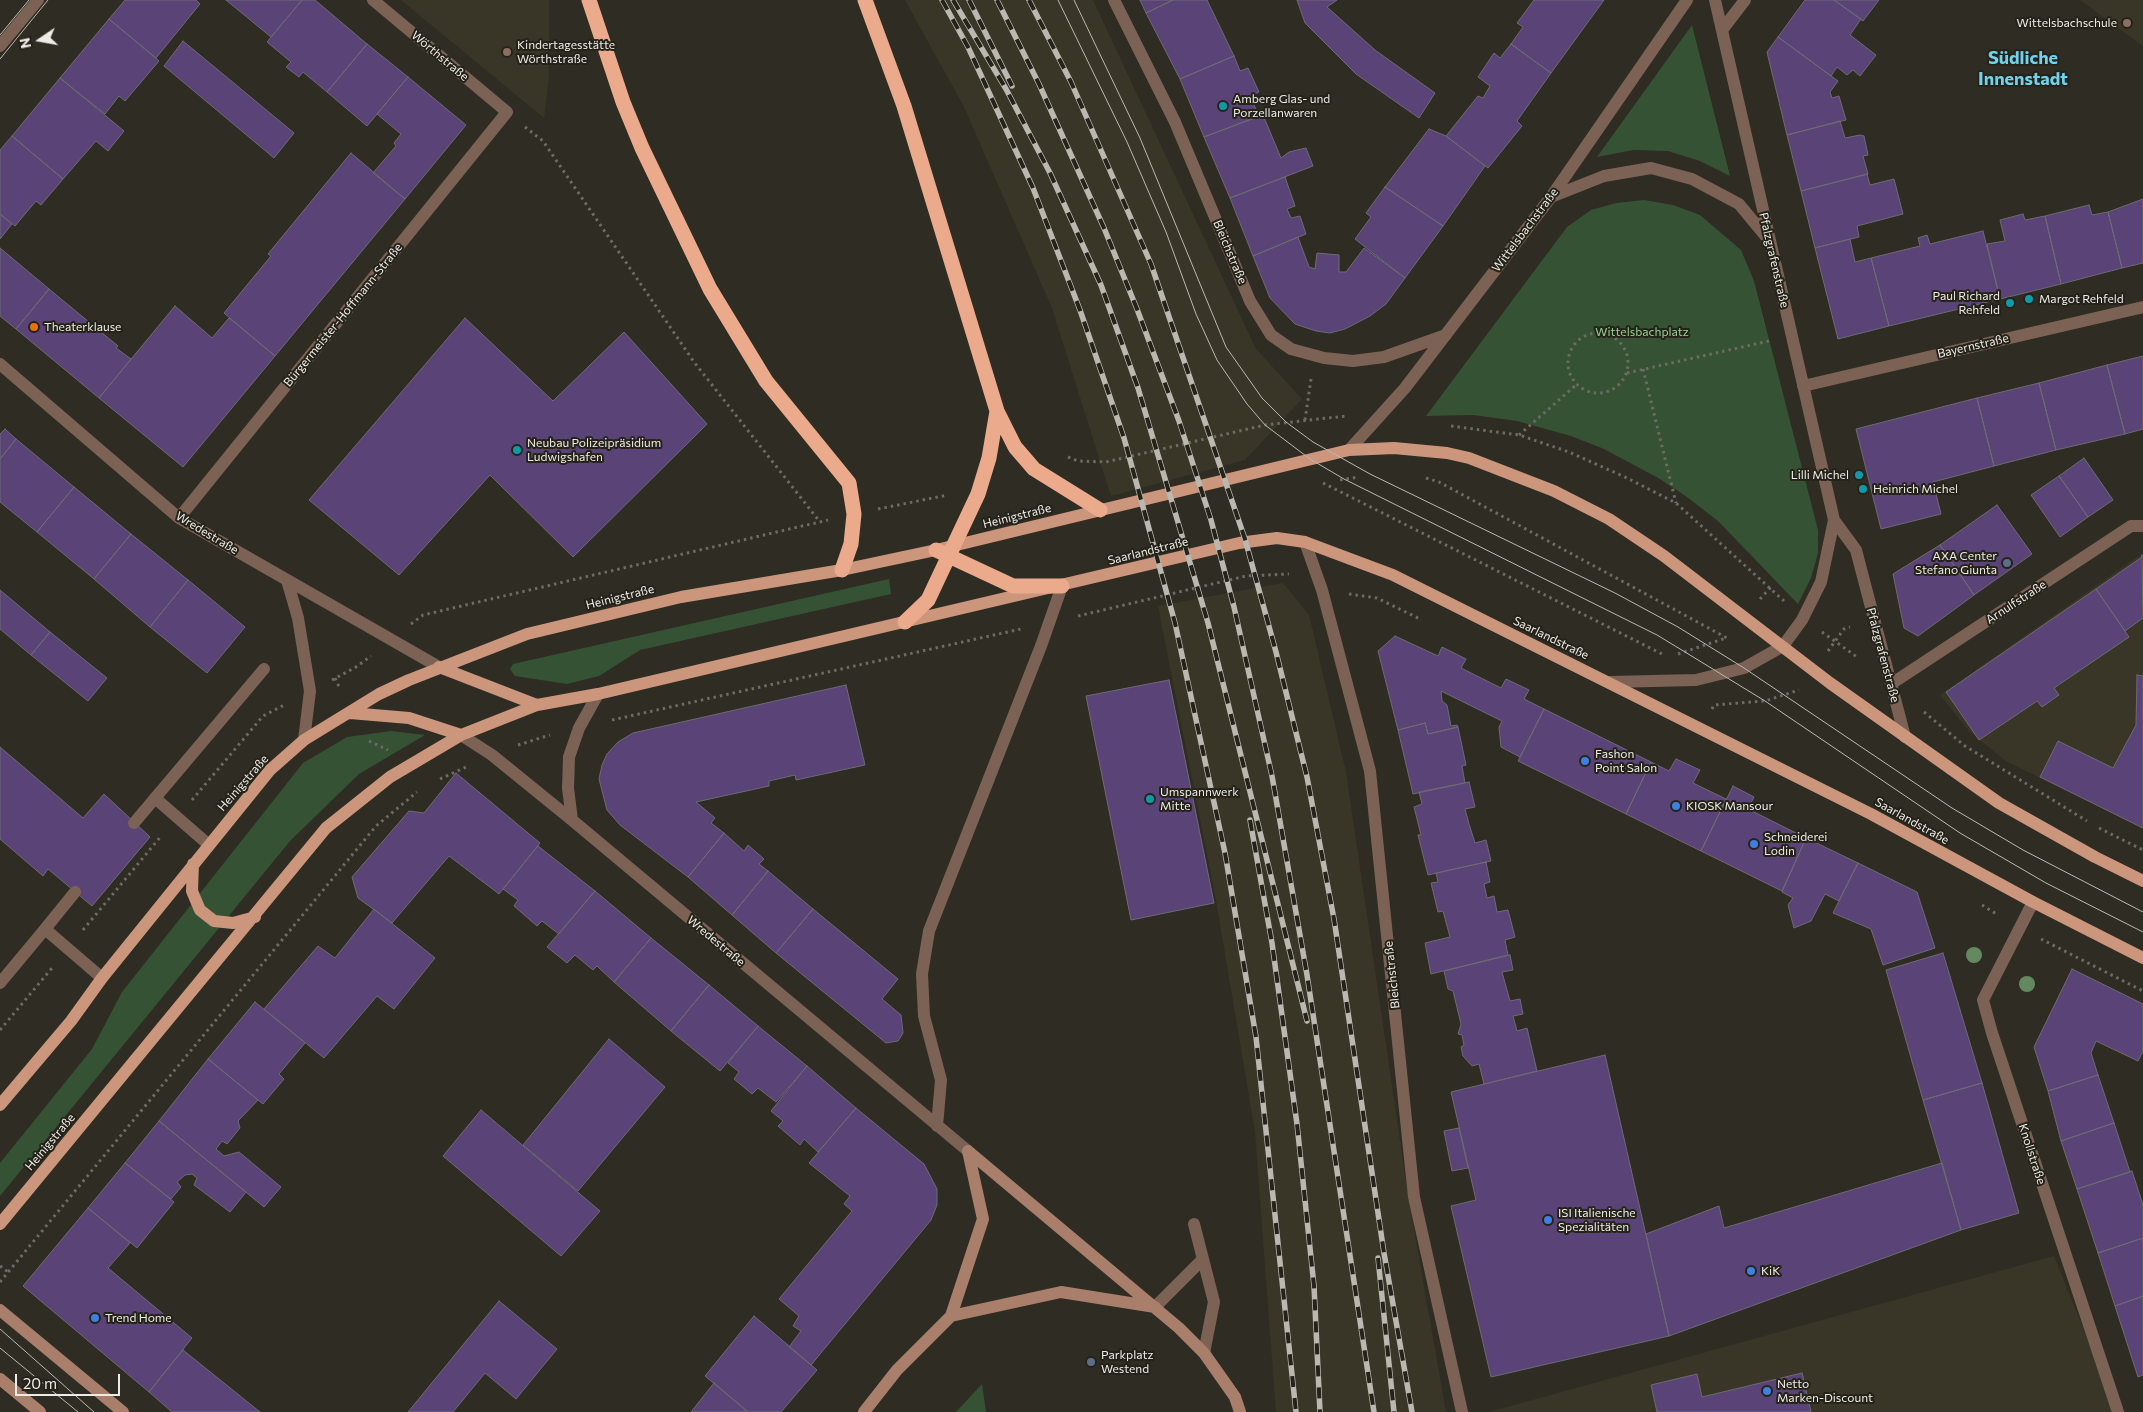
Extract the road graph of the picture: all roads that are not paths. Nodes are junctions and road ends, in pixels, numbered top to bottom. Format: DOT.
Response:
graph roads {
  1 [pos="38,0"];
  2 [pos="373,0"];
  3 [pos="589,0"];
  4 [pos="865,0"];
  5 [pos="1114,0"];
  6 [pos="1687,0"];
  7 [pos="1715,0"];
  8 [pos="1745,0"];
  9 [pos="1722,30"];
  10 [pos="0,46"];
  11 [pos="507,112"];
  12 [pos="1551,197"];
  13 [pos="1770,241"];
  14 [pos="2143,307"];
  15 [pos="1446,335"];
  16 [pos="0,364"];
  17 [pos="1803,386"];
  18 [pos="997,411"];
  19 [pos="1349,450"];
  20 [pos="1100,510"];
  21 [pos="179,518"];
  22 [pos="1834,520"];
  23 [pos="2143,526"];
  24 [pos="1305,542"];
  25 [pos="945,551"];
  26 [pos="842,570"];
  27 [pos="287,580"];
  28 [pos="1062,586"];
  29 [pos="905,622"];
  30 [pos="1783,646"];
  31 [pos="439,667"];
  32 [pos="264,669"];
  33 [pos="1610,682"];
  34 [pos="1891,684"];
  35 [pos="598,694"];
  36 [pos="537,705"];
  37 [pos="350,712"];
  38 [pos="460,735"];
  39 [pos="1905,737"];
  40 [pos="304,740"];
  41 [pos="155,798"];
  42 [pos="572,820"];
  43 [pos="134,823"];
  44 [pos="209,845"];
  45 [pos="193,864"];
  46 [pos="2143,881"];
  47 [pos="75,892"];
  48 [pos="2033,902"];
  49 [pos="255,917"];
  50 [pos="45,929"];
  51 [pos="2143,958"];
  52 [pos="102,978"];
  53 [pos="0,983"];
  54 [pos="0,1105"];
  55 [pos="937,1126"];
  56 [pos="968,1151"];
  57 [pos="0,1224"];
  58 [pos="1194,1224"];
  59 [pos="1202,1260"];
  60 [pos="1155,1308"];
  61 [pos="0,1310"];
  62 [pos="951,1316"];
  63 [pos="1204,1353"];
  64 [pos="0,1379"];
  65 [pos="40,1412"];
  66 [pos="123,1412"];
  67 [pos="864,1412"];
  68 [pos="1240,1412"];
  69 [pos="1462,1412"];
  70 [pos="2118,1412"];
  1 -- 10 [label="street"];
  2 -- 11 [label="street, Wörthstraße"];
  3 -- 26 [label="highway"];
  4 -- 18 [label="highway"];
  5 -- 15 [label="street, Bleichstraße"];
  6 -- 12 [label="street, Wittelsbachstraße"];
  7 -- 9 [label="street, Pfalzgrafenstraße"];
  8 -- 9 [label="street"];
  9 -- 13 [label="street, Pfalzgrafenstraße"];
  11 -- 21 [label="street, Bürgermeister-Hoffmann-Straße"];
  12 -- 13 [label="street"];
  12 -- 15 [label="street, Wittelsbachstraße"];
  13 -- 17 [label="street, Pfalzgrafenstraße"];
  14 -- 17 [label="street, Bayernstraße"];
  15 -- 19 [label="street, Wittelsbachstraße"];
  16 -- 21 [label="street, Wredestraße"];
  17 -- 22 [label="street, Pfalzgrafenstraße"];
  18 -- 20 [label="highway"];
  18 -- 25 [label="highway"];
  19 -- 20 [label="main road, Heinigstraße"];
  19 -- 30 [label="main road"];
  20 -- 25 [label="main road, Heinigstraße"];
  21 -- 27 [label="street, Wredestraße"];
  22 -- 30 [label="street, Pfalzgrafenstraße"];
  22 -- 34 [label="street, Pfalzgrafenstraße"];
  23 -- 34 [label="street, Arnulfstraße"];
  24 -- 28 [label="main road, Saarlandstraße"];
  24 -- 33 [label="main road, Saarlandstraße"];
  24 -- 69 [label="street, Bleichstraße"];
  25 -- 26 [label="main road, Heinigstraße"];
  25 -- 28 [label="highway"];
  25 -- 29 [label="highway"];
  26 -- 31 [label="main road, Heinigstraße"];
  27 -- 31 [label="street, Wredestraße"];
  27 -- 40 [label="street"];
  28 -- 29 [label="main road, Saarlandstraße"];
  28 -- 55 [label="street"];
  29 -- 35 [label="main road, Heinigstraße"];
  30 -- 33 [label="street, Pfalzgrafenstraße"];
  30 -- 39 [label="main road"];
  31 -- 36 [label="main road"];
  31 -- 37 [label="main road, Heinigstraße"];
  32 -- 41 [label="street"];
  33 -- 48 [label="main road, Saarlandstraße"];
  34 -- 39 [label="street, Pfalzgrafenstraße"];
  35 -- 36 [label="main road, Heinigstraße"];
  35 -- 42 [label="street"];
  36 -- 38 [label="main road, Heinigstraße"];
  37 -- 38 [label="main road"];
  37 -- 40 [label="main road, Heinigstraße"];
  38 -- 42 [label="street, Wredestraße"];
  38 -- 49 [label="main road, Heinigstraße"];
  39 -- 46 [label="main road"];
  40 -- 44 [label="main road, Heinigstraße"];
  41 -- 43 [label="street"];
  41 -- 44 [label="street"];
  42 -- 55 [label="street, Wredestraße"];
  44 -- 45 [label="main road, Heinigstraße"];
  45 -- 49 [label="main road"];
  45 -- 52 [label="main road, Heinigstraße"];
  47 -- 50 [label="street"];
  48 -- 51 [label="main road, Saarlandstraße"];
  48 -- 70 [label="street, Knollstraße"];
  49 -- 57 [label="main road, Heinigstraße"];
  50 -- 52 [label="street"];
  50 -- 53 [label="street"];
  52 -- 54 [label="main road, Heinigstraße"];
  55 -- 56 [label="street, Wredestraße"];
  56 -- 60 [label="street"];
  56 -- 62 [label="street"];
  58 -- 59 [label="street"];
  59 -- 60 [label="street"];
  59 -- 63 [label="street"];
  60 -- 62 [label="street"];
  60 -- 63 [label="street"];
  61 -- 66 [label="street"];
  62 -- 67 [label="street"];
  63 -- 68 [label="street"];
  64 -- 65 [label="street"];
}
